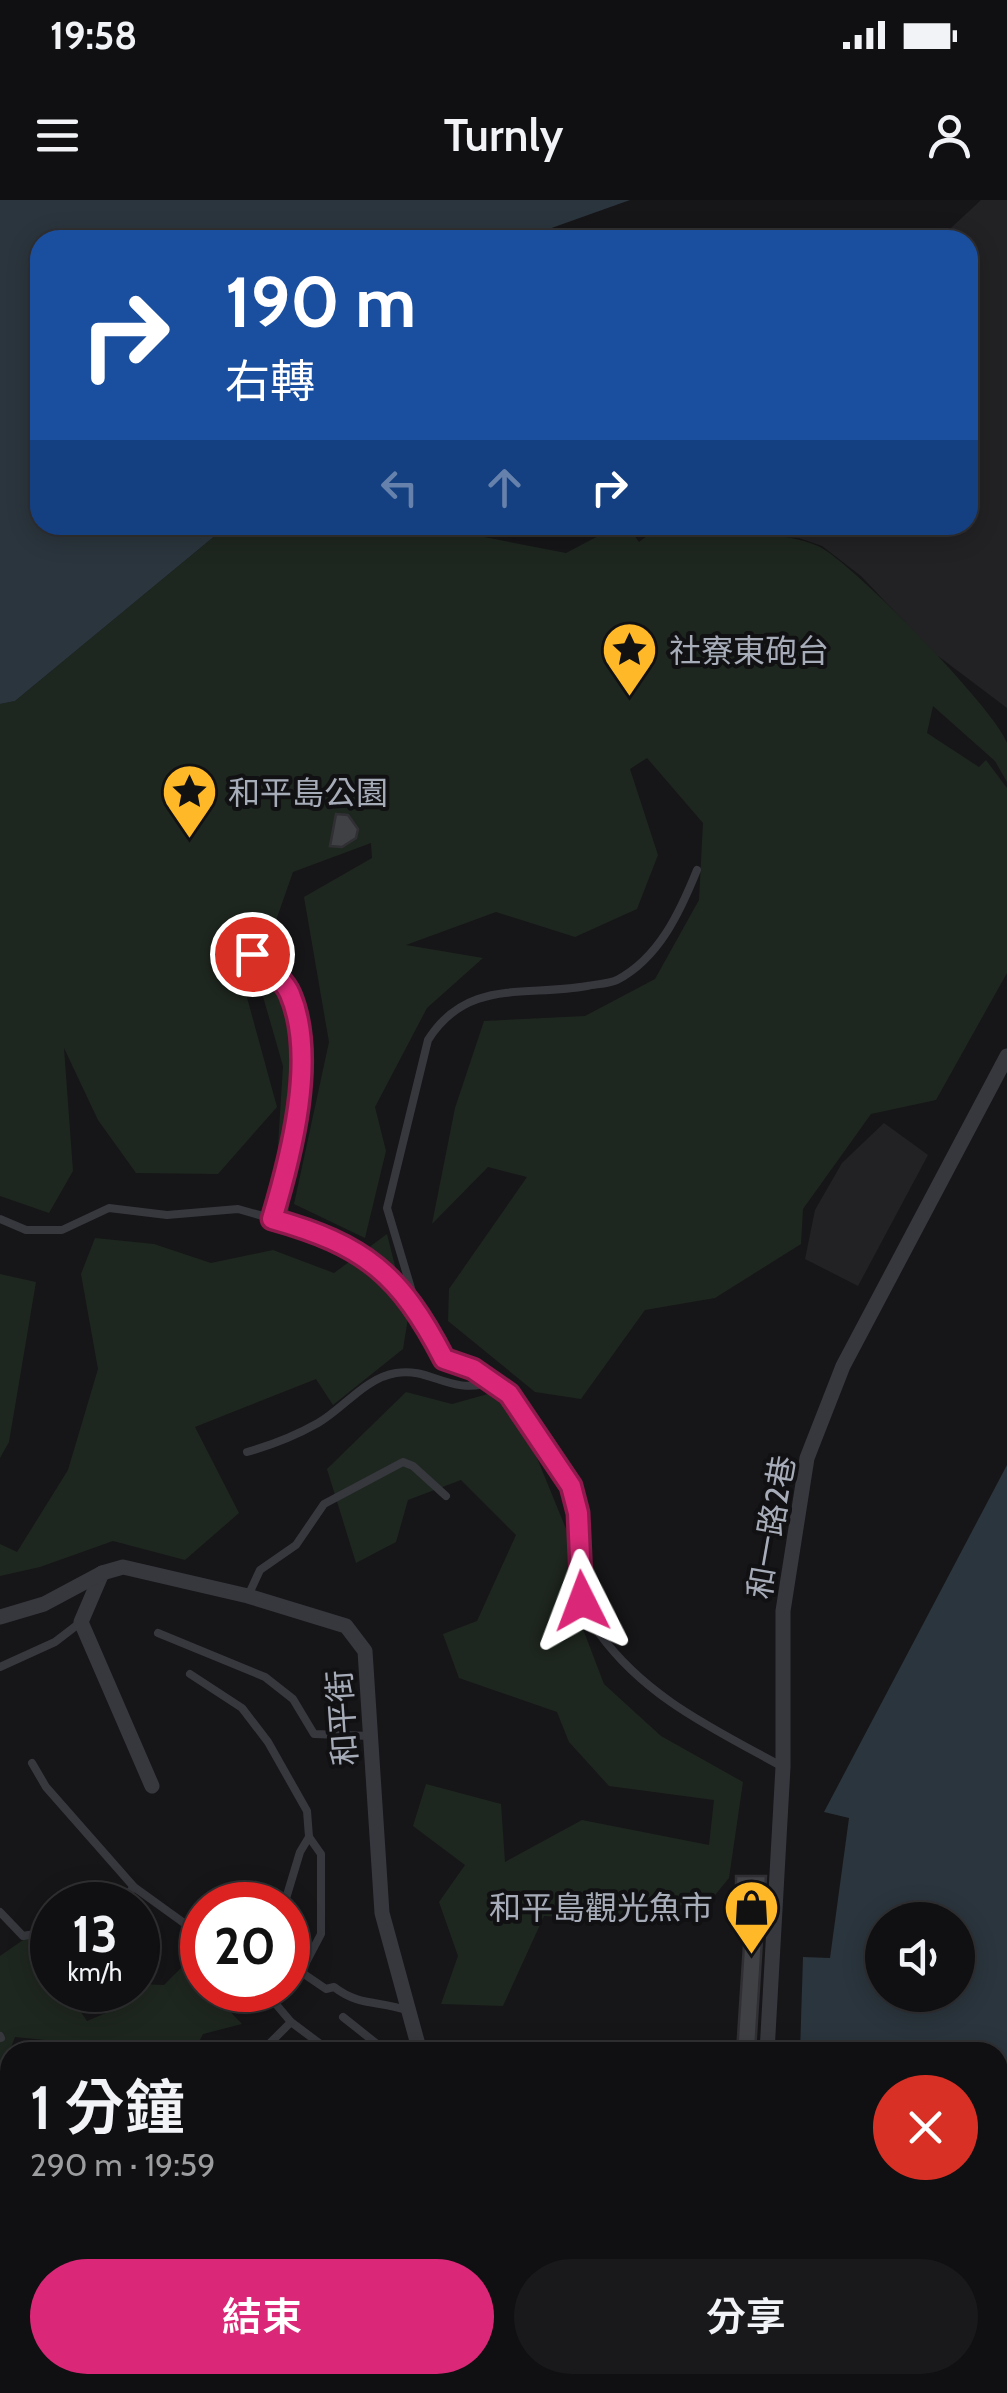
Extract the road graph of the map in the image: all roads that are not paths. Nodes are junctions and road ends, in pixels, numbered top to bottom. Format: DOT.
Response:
graph roads {
  1 [pos="697,870"];
  2 [pos="252,954"];
  3 [pos="1007,1056"];
  4 [pos="0,1219"];
  5 [pos="272,1219"];
  6 [pos="416,1305"];
  7 [pos="493,1382"];
  8 [pos="247,1452"];
  9 [pos="446,1496"];
  10 [pos="102,1573"];
  11 [pos="248,1596"];
  12 [pos="0,1616"];
  13 [pos="81,1622"];
  14 [pos="158,1634"];
  15 [pos="0,1667"];
  16 [pos="190,1674"];
  17 [pos="371,1736"];
  18 [pos="32,1763"];
  19 [pos="782,1767"];
  20 [pos="152,1786"];
  21 [pos="309,1838"];
  22 [pos="130,1882"];
  23 [pos="291,1882"];
  24 [pos="0,1912"];
  25 [pos="30,1935"];
  26 [pos="409,2010"];
  27 [pos="283,2012"];
  28 [pos="343,2017"];
  29 [pos="291,2022"];
  30 [pos="271,2042"];
  31 [pos="318,2042"];
  32 [pos="374,2042"];
  33 [pos="417,2042"];
  34 [pos="768,2042"];
  1 -- 6 [label="lane"];
  2 -- 5 [label="lane"];
  3 -- 19 [label="street, 和一路2巷"];
  4 -- 5 [label="lane"];
  5 -- 6 [label="lane"];
  6 -- 7 [label="lane"];
  7 -- 8 [label="lane"];
  7 -- 19 [label="lane"];
  9 -- 11 [label="lane"];
  10 -- 11 [label="street, 和平街"];
  10 -- 12 [label="street, 和平街"];
  10 -- 13 [label="street"];
  11 -- 17 [label="street, 和平街"];
  13 -- 15 [label="lane"];
  13 -- 20 [label="street"];
  14 -- 17 [label="lane"];
  16 -- 21 [label="lane"];
  17 -- 26 [label="street, 和平街"];
  18 -- 22 [label="lane"];
  19 -- 34 [label="street, 和一路2巷"];
  21 -- 23 [label="lane"];
  21 -- 26 [label="lane"];
  24 -- 25 [label="lane"];
  26 -- 33 [label="street, 和平街"];
  27 -- 29 [label="lane"];
  28 -- 32 [label="lane"];
  29 -- 30 [label="lane"];
  29 -- 31 [label="lane"];
}
